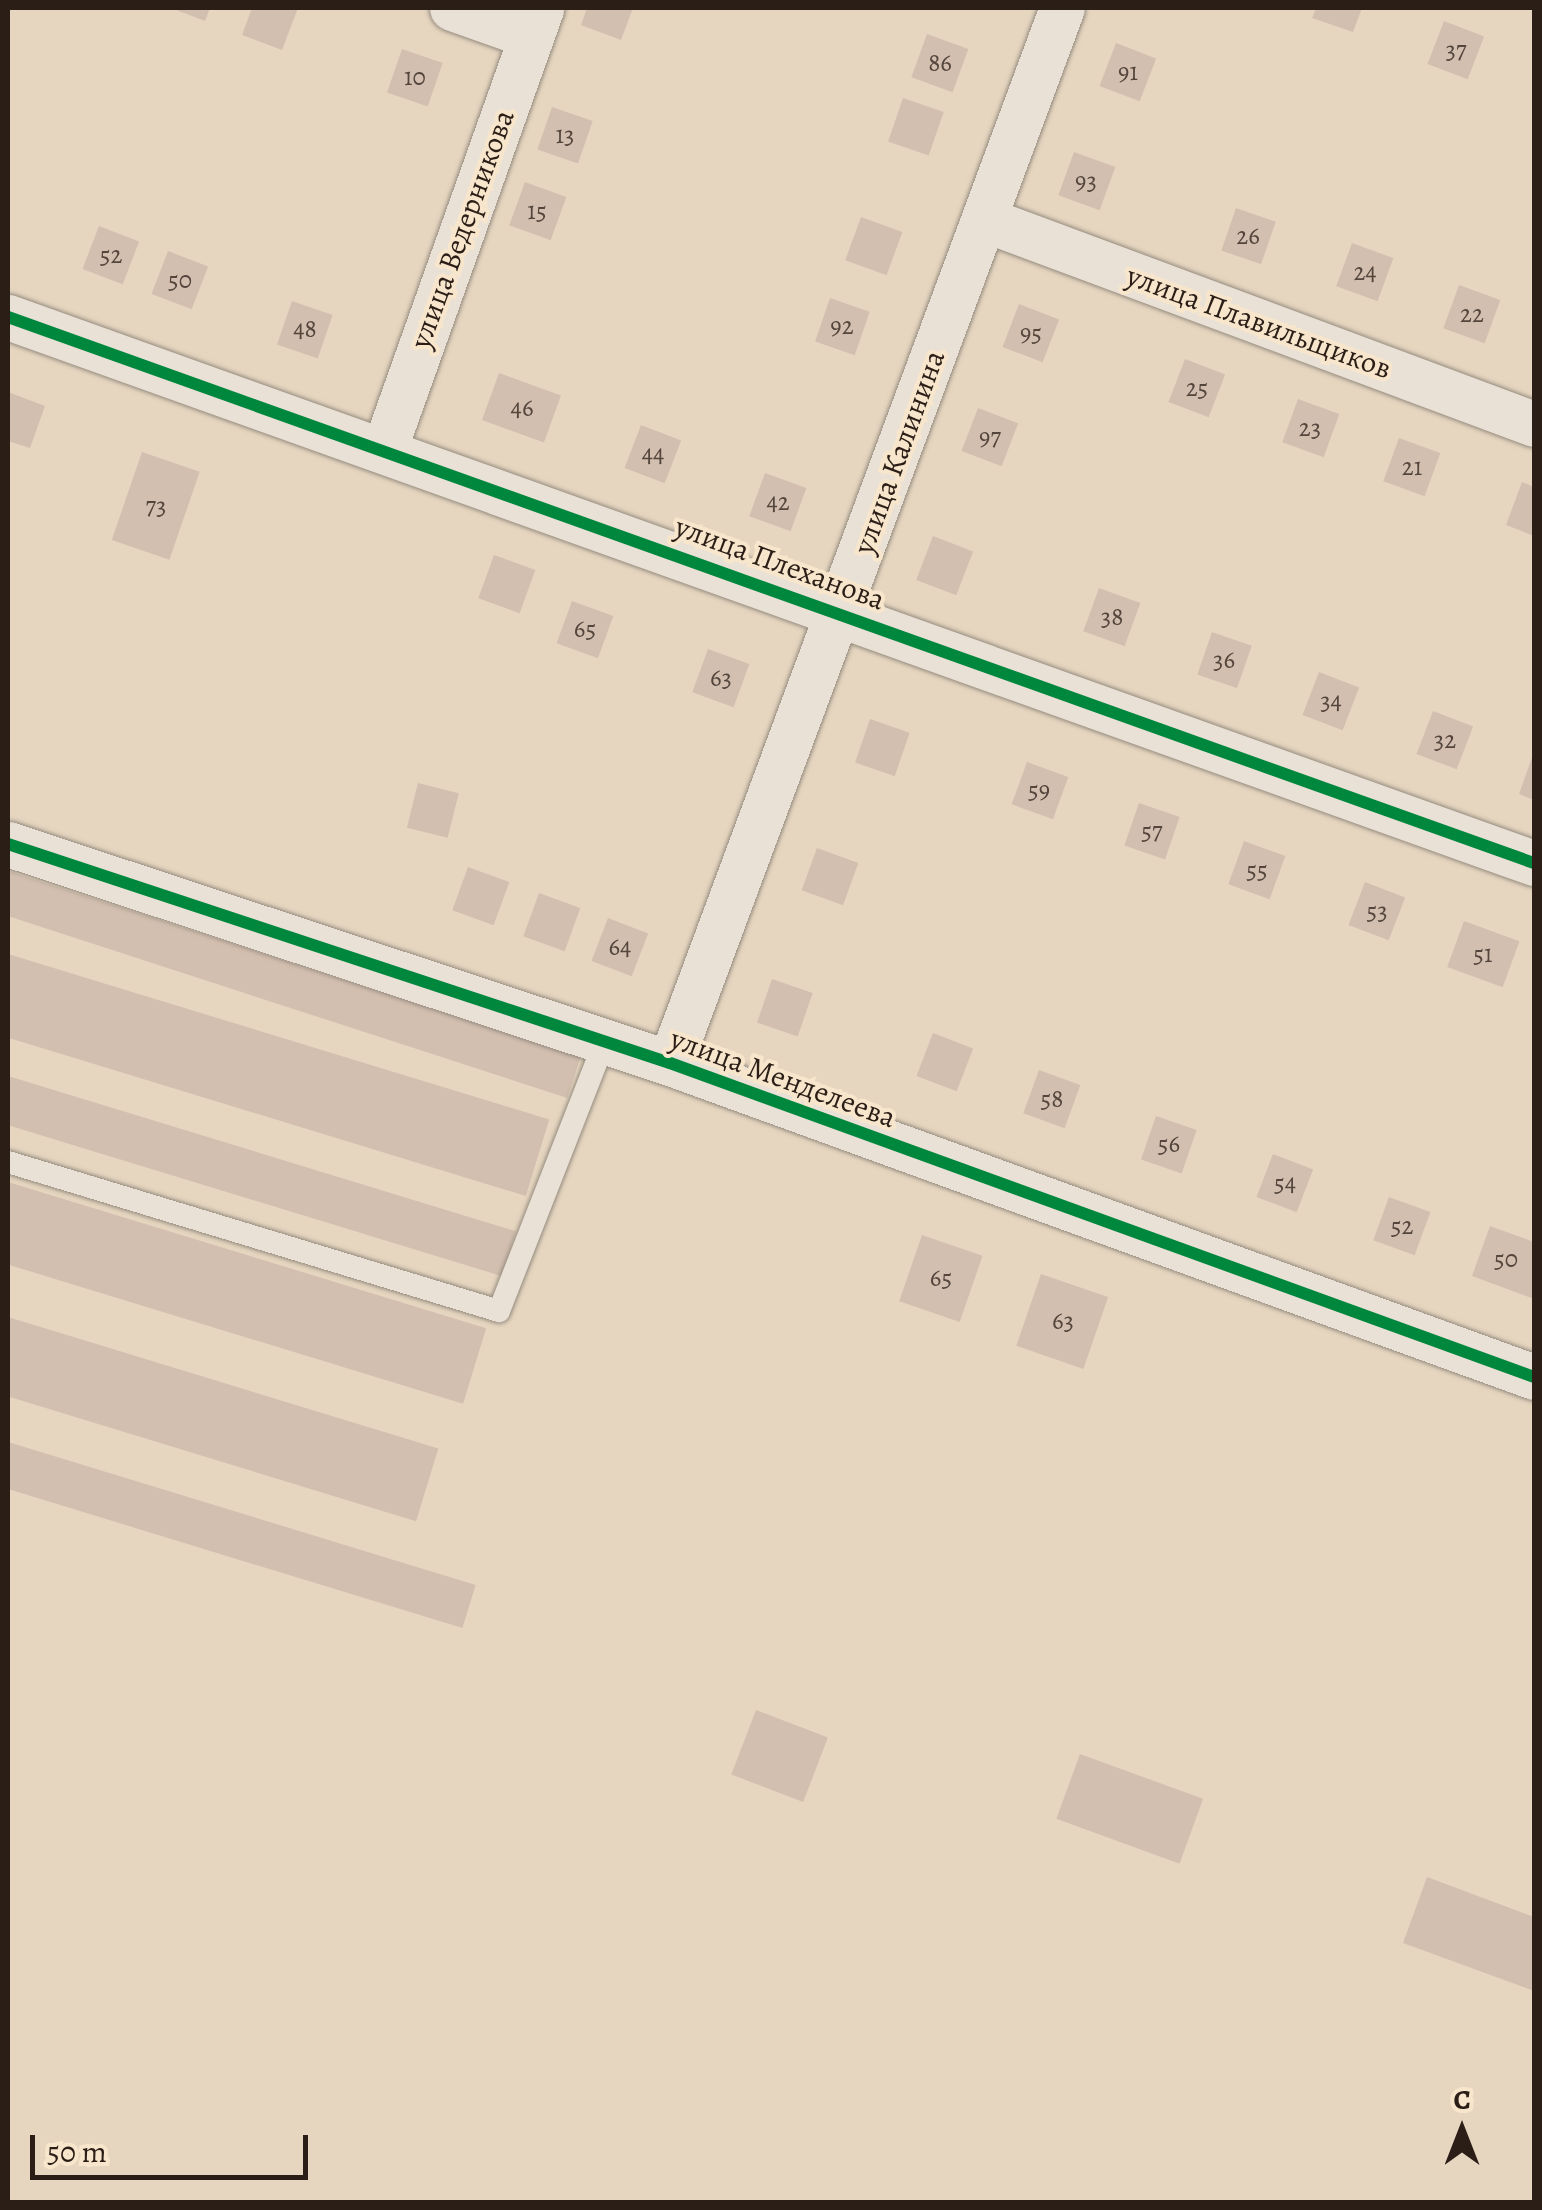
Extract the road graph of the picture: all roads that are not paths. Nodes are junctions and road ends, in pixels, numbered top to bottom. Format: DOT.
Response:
graph roads {
  1 [pos="452,8"];
  2 [pos="1062,8"];
  3 [pos="536,22"];
  4 [pos="984,219"];
  5 [pos="8,316"];
  6 [pos="1534,424"];
  7 [pos="384,450"];
  8 [pos="841,611"];
  9 [pos="8,844"];
  10 [pos="1534,863"];
  11 [pos="605,1042"];
  12 [pos="670,1063"];
  13 [pos="8,1162"];
  14 [pos="1534,1377"];
  1 -- 3 [label="street"];
  2 -- 4 [label="street, улица Калинина"];
  3 -- 7 [label="street, улица Ведерникова"];
  4 -- 6 [label="street, улица Плавильщиков"];
  4 -- 8 [label="street, улица Калинина"];
  5 -- 7 [label="street, улица Плеханова"];
  7 -- 8 [label="street, улица Плеханова"];
  8 -- 10 [label="street, улица Плеханова"];
  8 -- 12 [label="street, улица Калинина"];
  9 -- 11 [label="street, улица Менделеева"];
  11 -- 12 [label="street, улица Менделеева"];
  11 -- 13 [label="lane"];
  12 -- 14 [label="street, улица Менделеева"];
}
